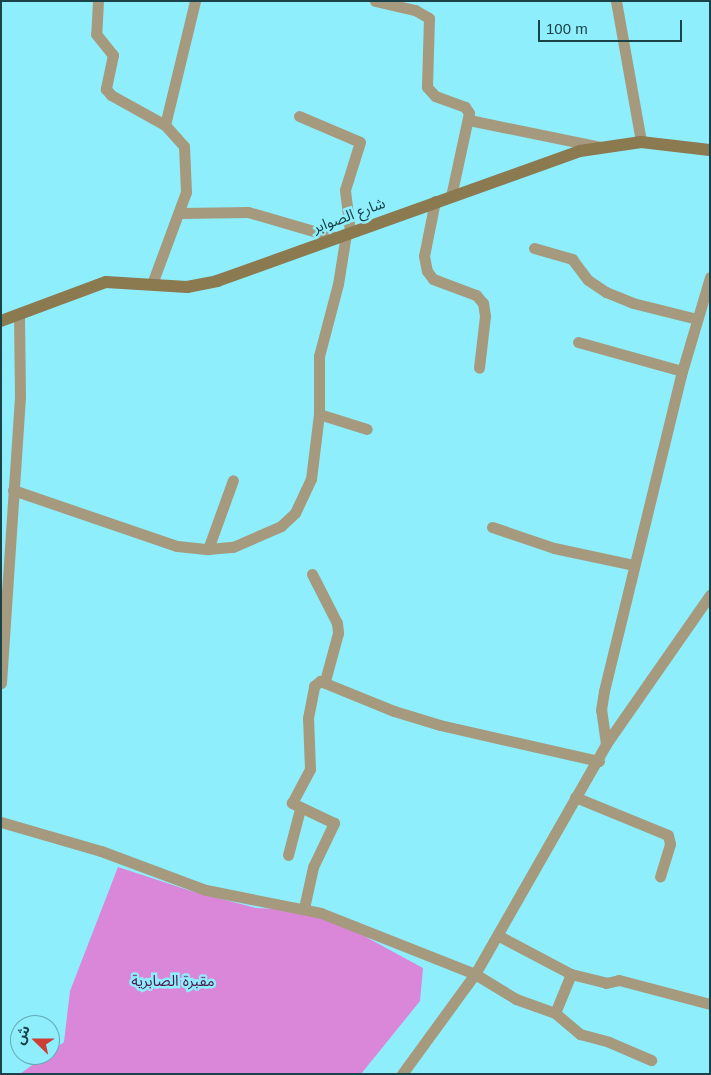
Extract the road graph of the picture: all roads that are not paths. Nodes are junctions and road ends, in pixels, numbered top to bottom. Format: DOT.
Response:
graph roads {
  1 [pos="98,1"];
  2 [pos="195,1"];
  3 [pos="375,1"];
  4 [pos="616,1"];
  5 [pos="299,116"];
  6 [pos="469,120"];
  7 [pos="166,125"];
  8 [pos="642,142"];
  9 [pos="600,147"];
  10 [pos="710,150"];
  11 [pos="451,196"];
  12 [pos="435,201"];
  13 [pos="181,213"];
  14 [pos="343,234"];
  15 [pos="534,248"];
  16 [pos="710,277"];
  17 [pos="152,284"];
  18 [pos="19,314"];
  19 [pos="697,319"];
  20 [pos="1,321"];
  21 [pos="578,342"];
  22 [pos="479,368"];
  23 [pos="682,370"];
  24 [pos="319,414"];
  25 [pos="367,429"];
  26 [pos="1,479"];
  27 [pos="233,480"];
  28 [pos="13,485"];
  29 [pos="7,505"];
  30 [pos="492,527"];
  31 [pos="208,549"];
  32 [pos="634,565"];
  33 [pos="312,574"];
  34 [pos="710,595"];
  35 [pos="325,681"];
  36 [pos="1,683"];
  37 [pos="606,744"];
  38 [pos="599,761"];
  39 [pos="575,797"];
  40 [pos="300,809"];
  41 [pos="1,822"];
  42 [pos="288,855"];
  43 [pos="660,876"];
  44 [pos="304,908"];
  45 [pos="499,936"];
  46 [pos="475,974"];
  47 [pos="571,974"];
  48 [pos="710,1004"];
  49 [pos="555,1013"];
  50 [pos="651,1060"];
  51 [pos="402,1074"];
  1 -- 7 [label="street"];
  2 -- 7 [label="street"];
  3 -- 6 [label="street"];
  4 -- 8 [label="street"];
  5 -- 14 [label="street"];
  6 -- 9 [label="street"];
  6 -- 11 [label="street"];
  7 -- 13 [label="street"];
  8 -- 9 [label="street, شارع الصوابر"];
  8 -- 10 [label="street, شارع الصوابر"];
  9 -- 11 [label="street, شارع الصوابر"];
  11 -- 12 [label="street, شارع الصوابر"];
  12 -- 14 [label="street, شارع الصوابر"];
  12 -- 22 [label="street"];
  13 -- 14 [label="street"];
  13 -- 17 [label="street"];
  14 -- 17 [label="street, شارع الصوابر"];
  14 -- 24 [label="street"];
  15 -- 19 [label="street"];
  16 -- 19 [label="street"];
  17 -- 18 [label="street, شارع الصوابر"];
  18 -- 20 [label="street, شارع الصوابر"];
  18 -- 28 [label="street"];
  19 -- 23 [label="street"];
  21 -- 23 [label="street"];
  23 -- 32 [label="street"];
  24 -- 25 [label="street"];
  24 -- 31 [label="street"];
  26 -- 28 [label="street"];
  27 -- 31 [label="street"];
  28 -- 29 [label="street"];
  28 -- 31 [label="street"];
  29 -- 36 [label="street"];
  30 -- 32 [label="street"];
  32 -- 37 [label="street"];
  33 -- 35 [label="street"];
  34 -- 37 [label="street"];
  35 -- 38 [label="street"];
  35 -- 40 [label="street"];
  37 -- 38 [label="street"];
  38 -- 39 [label="street"];
  39 -- 43 [label="street"];
  39 -- 45 [label="street"];
  40 -- 42 [label="street"];
  40 -- 44 [label="street"];
  41 -- 44 [label="street"];
  44 -- 46 [label="street"];
  45 -- 46 [label="street"];
  45 -- 47 [label="street"];
  46 -- 49 [label="street"];
  46 -- 51 [label="street"];
  47 -- 48 [label="street"];
  47 -- 49 [label="street"];
  49 -- 50 [label="street"];
}
